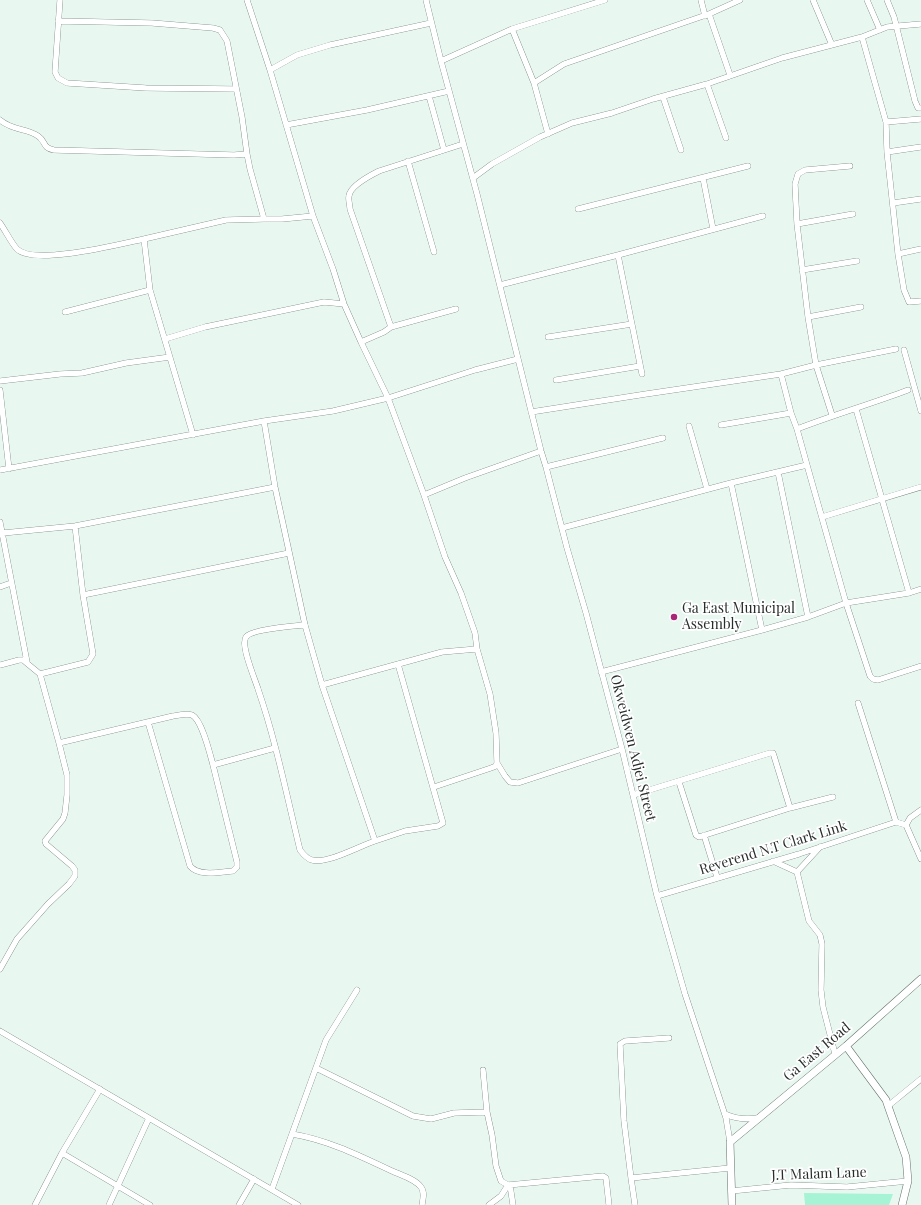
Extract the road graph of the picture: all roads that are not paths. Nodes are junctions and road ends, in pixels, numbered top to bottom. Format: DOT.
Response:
graph roads {
  1 [pos="60,0"];
  2 [pos="247,0"];
  3 [pos="426,0"];
  4 [pos="605,0"];
  5 [pos="700,0"];
  6 [pos="740,0"];
  7 [pos="813,0"];
  8 [pos="867,0"];
  9 [pos="887,0"];
  10 [pos="707,15"];
  11 [pos="58,21"];
  12 [pos="431,23"];
  13 [pos="921,24"];
  14 [pos="896,26"];
  15 [pos="512,29"];
  16 [pos="880,30"];
  17 [pos="862,37"];
  18 [pos="832,45"];
  19 [pos="441,61"];
  20 [pos="270,70"];
  21 [pos="730,75"];
  22 [pos="534,84"];
  23 [pos="707,84"];
  24 [pos="235,89"];
  25 [pos="449,91"];
  26 [pos="429,96"];
  27 [pos="663,97"];
  28 [pos="921,108"];
  29 [pos="921,119"];
  30 [pos="0,120"];
  31 [pos="886,122"];
  32 [pos="286,125"];
  33 [pos="548,134"];
  34 [pos="726,138"];
  35 [pos="463,144"];
  36 [pos="921,147"];
  37 [pos="444,150"];
  38 [pos="680,150"];
  39 [pos="887,152"];
  40 [pos="247,154"];
  41 [pos="408,161"];
  42 [pos="748,166"];
  43 [pos="850,166"];
  44 [pos="473,178"];
  45 [pos="703,178"];
  46 [pos="921,199"];
  47 [pos="893,203"];
  48 [pos="578,209"];
  49 [pos="853,214"];
  50 [pos="313,216"];
  51 [pos="763,216"];
  52 [pos="264,219"];
  53 [pos="0,223"];
  54 [pos="797,224"];
  55 [pos="713,229"];
  56 [pos="144,239"];
  57 [pos="921,249"];
  58 [pos="434,252"];
  59 [pos="898,254"];
  60 [pos="618,255"];
  61 [pos="857,261"];
  62 [pos="802,270"];
  63 [pos="500,285"];
  64 [pos="150,290"];
  65 [pos="921,301"];
  66 [pos="344,304"];
  67 [pos="861,307"];
  68 [pos="456,309"];
  69 [pos="65,312"];
  70 [pos="808,317"];
  71 [pos="632,324"];
  72 [pos="391,327"];
  73 [pos="548,337"];
  74 [pos="165,339"];
  75 [pos="360,342"];
  76 [pos="896,349"];
  77 [pos="904,350"];
  78 [pos="170,357"];
  79 [pos="518,359"];
  80 [pos="816,365"];
  81 [pos="640,366"];
  82 [pos="642,374"];
  83 [pos="781,374"];
  84 [pos="556,380"];
  85 [pos="0,381"];
  86 [pos="0,390"];
  87 [pos="908,390"];
  88 [pos="388,398"];
  89 [pos="856,409"];
  90 [pos="921,411"];
  91 [pos="531,412"];
  92 [pos="791,413"];
  93 [pos="832,415"];
  94 [pos="264,421"];
  95 [pos="721,425"];
  96 [pos="689,426"];
  97 [pos="797,429"];
  98 [pos="193,435"];
  99 [pos="663,438"];
  100 [pos="541,451"];
  101 [pos="807,465"];
  102 [pos="546,467"];
  103 [pos="9,469"];
  104 [pos="0,470"];
  105 [pos="778,472"];
  106 [pos="731,483"];
  107 [pos="275,487"];
  108 [pos="921,487"];
  109 [pos="707,489"];
  110 [pos="424,495"];
  111 [pos="882,499"];
  112 [pos="822,517"];
  113 [pos="0,522"];
  114 [pos="75,526"];
  115 [pos="562,528"];
  116 [pos="3,533"];
  117 [pos="289,553"];
  118 [pos="11,583"];
  119 [pos="0,587"];
  120 [pos="921,589"];
  121 [pos="909,593"];
  122 [pos="83,595"];
  123 [pos="846,603"];
  124 [pos="808,617"];
  125 [pos="305,625"];
  126 [pos="762,630"];
  127 [pos="477,649"];
  128 [pos="27,662"];
  129 [pos="398,664"];
  130 [pos="0,665"];
  131 [pos="921,666"];
  132 [pos="601,672"];
  133 [pos="40,674"];
  134 [pos="322,685"];
  135 [pos="858,702"];
  136 [pos="148,722"];
  137 [pos="59,743"];
  138 [pos="275,748"];
  139 [pos="622,749"];
  140 [pos="498,763"];
  141 [pos="213,765"];
  142 [pos="679,782"];
  143 [pos="434,787"];
  144 [pos="633,795"];
  145 [pos="833,797"];
  146 [pos="790,808"];
  147 [pos="921,810"];
  148 [pos="896,822"];
  149 [pos="906,825"];
  150 [pos="704,835"];
  151 [pos="375,841"];
  152 [pos="822,845"];
  153 [pos="921,859"];
  154 [pos="773,861"];
  155 [pos="797,872"];
  156 [pos="717,878"];
  157 [pos="657,896"];
  158 [pos="0,969"];
  159 [pos="921,979"];
  160 [pos="357,990"];
  161 [pos="0,1031"];
  162 [pos="669,1038"];
  163 [pos="846,1046"];
  164 [pos="835,1054"];
  165 [pos="316,1068"];
  166 [pos="483,1070"];
  167 [pos="921,1079"];
  168 [pos="100,1089"];
  169 [pos="888,1106"];
  170 [pos="487,1112"];
  171 [pos="725,1114"];
  172 [pos="149,1118"];
  173 [pos="758,1118"];
  174 [pos="292,1134"];
  175 [pos="730,1143"];
  176 [pos="62,1154"];
  177 [pos="730,1168"];
  178 [pos="631,1178"];
  179 [pos="254,1179"];
  180 [pos="908,1181"];
  181 [pos="509,1185"];
  182 [pos="117,1186"];
  183 [pos="272,1189"];
  184 [pos="731,1191"];
  185 [pos="903,1204"];
  186 [pos="35,1205"];
  187 [pos="109,1205"];
  188 [pos="150,1205"];
  189 [pos="239,1205"];
  190 [pos="298,1205"];
  191 [pos="422,1205"];
  192 [pos="489,1205"];
  193 [pos="513,1205"];
  194 [pos="609,1205"];
  195 [pos="635,1205"];
  196 [pos="732,1205"];
  1 -- 11 [label="street"];
  2 -- 20 [label="street"];
  3 -- 12 [label="street, Okweidwen Adjei Street"];
  4 -- 15 [label="street"];
  5 -- 10 [label="street"];
  6 -- 10 [label="street"];
  7 -- 18 [label="street"];
  8 -- 16 [label="street"];
  9 -- 14 [label="street"];
  10 -- 21 [label="street"];
  10 -- 22 [label="street"];
  11 -- 24 [label="street"];
  11 -- 24 [label="street"];
  12 -- 19 [label="street, Okweidwen Adjei Street"];
  12 -- 20 [label="street"];
  13 -- 14 [label="street"];
  14 -- 16 [label="street"];
  14 -- 28 [label="street"];
  15 -- 19 [label="street"];
  15 -- 22 [label="street"];
  16 -- 17 [label="street"];
  17 -- 18 [label="street"];
  17 -- 31 [label="street"];
  18 -- 21 [label="street"];
  19 -- 25 [label="street, Okweidwen Adjei Street"];
  20 -- 32 [label="street"];
  21 -- 23 [label="street"];
  22 -- 33 [label="street"];
  23 -- 27 [label="street"];
  23 -- 34 [label="street"];
  24 -- 40 [label="street"];
  25 -- 26 [label="street"];
  25 -- 35 [label="street, Okweidwen Adjei Street"];
  26 -- 32 [label="street"];
  26 -- 37 [label="street"];
  27 -- 33 [label="street"];
  27 -- 38 [label="street"];
  29 -- 31 [label="street"];
  30 -- 40 [label="street"];
  31 -- 39 [label="street"];
  32 -- 50 [label="street"];
  33 -- 44 [label="street"];
  35 -- 37 [label="street"];
  35 -- 44 [label="street, Okweidwen Adjei Street"];
  36 -- 39 [label="street"];
  37 -- 41 [label="street"];
  39 -- 47 [label="street"];
  40 -- 52 [label="street"];
  41 -- 58 [label="street"];
  41 -- 72 [label="street"];
  42 -- 45 [label="street"];
  43 -- 54 [label="street"];
  44 -- 63 [label="street, Okweidwen Adjei Street"];
  45 -- 48 [label="street"];
  45 -- 55 [label="street"];
  46 -- 47 [label="street"];
  47 -- 59 [label="street"];
  49 -- 54 [label="street"];
  50 -- 52 [label="street"];
  50 -- 66 [label="street"];
  51 -- 55 [label="street"];
  52 -- 56 [label="street"];
  53 -- 56 [label="street"];
  54 -- 62 [label="street"];
  55 -- 60 [label="street"];
  56 -- 64 [label="street"];
  57 -- 59 [label="street"];
  59 -- 65 [label="street"];
  60 -- 63 [label="street"];
  60 -- 71 [label="street"];
  61 -- 62 [label="street"];
  62 -- 70 [label="street"];
  63 -- 79 [label="street, Okweidwen Adjei Street"];
  64 -- 69 [label="street"];
  64 -- 74 [label="street"];
  66 -- 74 [label="street"];
  66 -- 75 [label="street"];
  67 -- 70 [label="street"];
  68 -- 72 [label="street"];
  70 -- 80 [label="street"];
  71 -- 73 [label="street"];
  71 -- 81 [label="street"];
  72 -- 75 [label="street"];
  74 -- 78 [label="street"];
  75 -- 88 [label="street"];
  76 -- 80 [label="street"];
  77 -- 90 [label="street"];
  78 -- 85 [label="street"];
  78 -- 98 [label="street"];
  79 -- 88 [label="street"];
  79 -- 91 [label="street, Okweidwen Adjei Street"];
  80 -- 83 [label="street"];
  80 -- 93 [label="street"];
  81 -- 82 [label="street"];
  81 -- 84 [label="street"];
  83 -- 91 [label="street"];
  83 -- 92 [label="street"];
  86 -- 103 [label="street"];
  87 -- 89 [label="street"];
  88 -- 94 [label="street"];
  88 -- 110 [label="street"];
  89 -- 93 [label="street"];
  89 -- 111 [label="street"];
  91 -- 100 [label="street, Okweidwen Adjei Street"];
  92 -- 95 [label="street"];
  92 -- 97 [label="street"];
  93 -- 97 [label="street"];
  94 -- 98 [label="street"];
  94 -- 107 [label="street"];
  96 -- 109 [label="street"];
  97 -- 101 [label="street"];
  98 -- 103 [label="street"];
  99 -- 102 [label="street"];
  100 -- 102 [label="street, Okweidwen Adjei Street"];
  100 -- 110 [label="street"];
  101 -- 105 [label="street"];
  101 -- 112 [label="street"];
  102 -- 115 [label="street, Okweidwen Adjei Street"];
  103 -- 104 [label="street"];
  105 -- 106 [label="street"];
  105 -- 124 [label="street"];
  106 -- 109 [label="street"];
  106 -- 126 [label="street"];
  107 -- 114 [label="street"];
  107 -- 117 [label="street"];
  108 -- 111 [label="street"];
  109 -- 115 [label="street"];
  110 -- 127 [label="street"];
  111 -- 112 [label="street"];
  111 -- 121 [label="street"];
  112 -- 123 [label="street"];
  113 -- 116 [label="street"];
  114 -- 116 [label="street"];
  114 -- 122 [label="street"];
  115 -- 132 [label="street, Okweidwen Adjei Street"];
  116 -- 118 [label="street"];
  117 -- 122 [label="street"];
  117 -- 125 [label="street"];
  118 -- 119 [label="street"];
  118 -- 128 [label="street"];
  120 -- 121 [label="street"];
  121 -- 123 [label="street"];
  122 -- 133 [label="street"];
  123 -- 124 [label="street"];
  123 -- 131 [label="street"];
  124 -- 126 [label="street"];
  125 -- 134 [label="street"];
  125 -- 138 [label="street"];
  126 -- 132 [label="street"];
  127 -- 129 [label="street"];
  127 -- 140 [label="street"];
  128 -- 130 [label="street"];
  128 -- 133 [label="street"];
  129 -- 134 [label="street"];
  129 -- 143 [label="street"];
  132 -- 139 [label="street, Okweidwen Adjei Street"];
  133 -- 137 [label="street"];
  134 -- 151 [label="street"];
  135 -- 148 [label="street"];
  136 -- 137 [label="street"];
  136 -- 141 [label="street"];
  136 -- 141 [label="street"];
  137 -- 158 [label="street"];
  138 -- 141 [label="street"];
  138 -- 151 [label="street"];
  139 -- 140 [label="street"];
  139 -- 144 [label="street, Okweidwen Adjei Street"];
  140 -- 143 [label="street"];
  142 -- 144 [label="street"];
  142 -- 146 [label="street"];
  142 -- 150 [label="street"];
  143 -- 151 [label="street"];
  144 -- 157 [label="street, Okweidwen Adjei Street"];
  145 -- 146 [label="street"];
  146 -- 150 [label="street"];
  147 -- 149 [label="street"];
  148 -- 149 [label="street"];
  148 -- 152 [label="street, Reverend N.T Clark Link"];
  149 -- 153 [label="street"];
  150 -- 156 [label="street"];
  152 -- 154 [label="street, Reverend N.T Clark Link"];
  152 -- 155 [label="street"];
  154 -- 155 [label="street"];
  154 -- 156 [label="street, Reverend N.T Clark Link"];
  155 -- 164 [label="street"];
  156 -- 157 [label="street, Reverend N.T Clark Link"];
  157 -- 171 [label="street, Okweidwen Adjei Street"];
  159 -- 163 [label="street, Ga East Road"];
  160 -- 165 [label="street"];
  161 -- 168 [label="street"];
  162 -- 178 [label="street"];
  163 -- 164 [label="street, Ga East Road"];
  163 -- 169 [label="street"];
  164 -- 173 [label="street, Ga East Road"];
  165 -- 170 [label="street"];
  165 -- 174 [label="street"];
  166 -- 170 [label="street"];
  167 -- 169 [label="street"];
  168 -- 172 [label="street"];
  168 -- 176 [label="street"];
  169 -- 180 [label="street"];
  170 -- 181 [label="street"];
  171 -- 173 [label="street"];
  171 -- 175 [label="street, Okweidwen Adjei Street"];
  172 -- 179 [label="street"];
  172 -- 182 [label="street"];
  173 -- 175 [label="street, Ga East Road"];
  174 -- 183 [label="street"];
  174 -- 191 [label="street"];
  175 -- 177 [label="street"];
  176 -- 182 [label="street"];
  176 -- 186 [label="street"];
  177 -- 178 [label="street"];
  177 -- 184 [label="street"];
  178 -- 195 [label="street"];
  179 -- 183 [label="street"];
  179 -- 189 [label="street"];
  180 -- 184 [label="street, J.T Malam Lane"];
  180 -- 185 [label="street"];
  181 -- 192 [label="street"];
  181 -- 193 [label="street"];
  181 -- 194 [label="street"];
  182 -- 187 [label="street"];
  182 -- 188 [label="street"];
  183 -- 190 [label="street"];
  184 -- 196 [label="street"];
}
